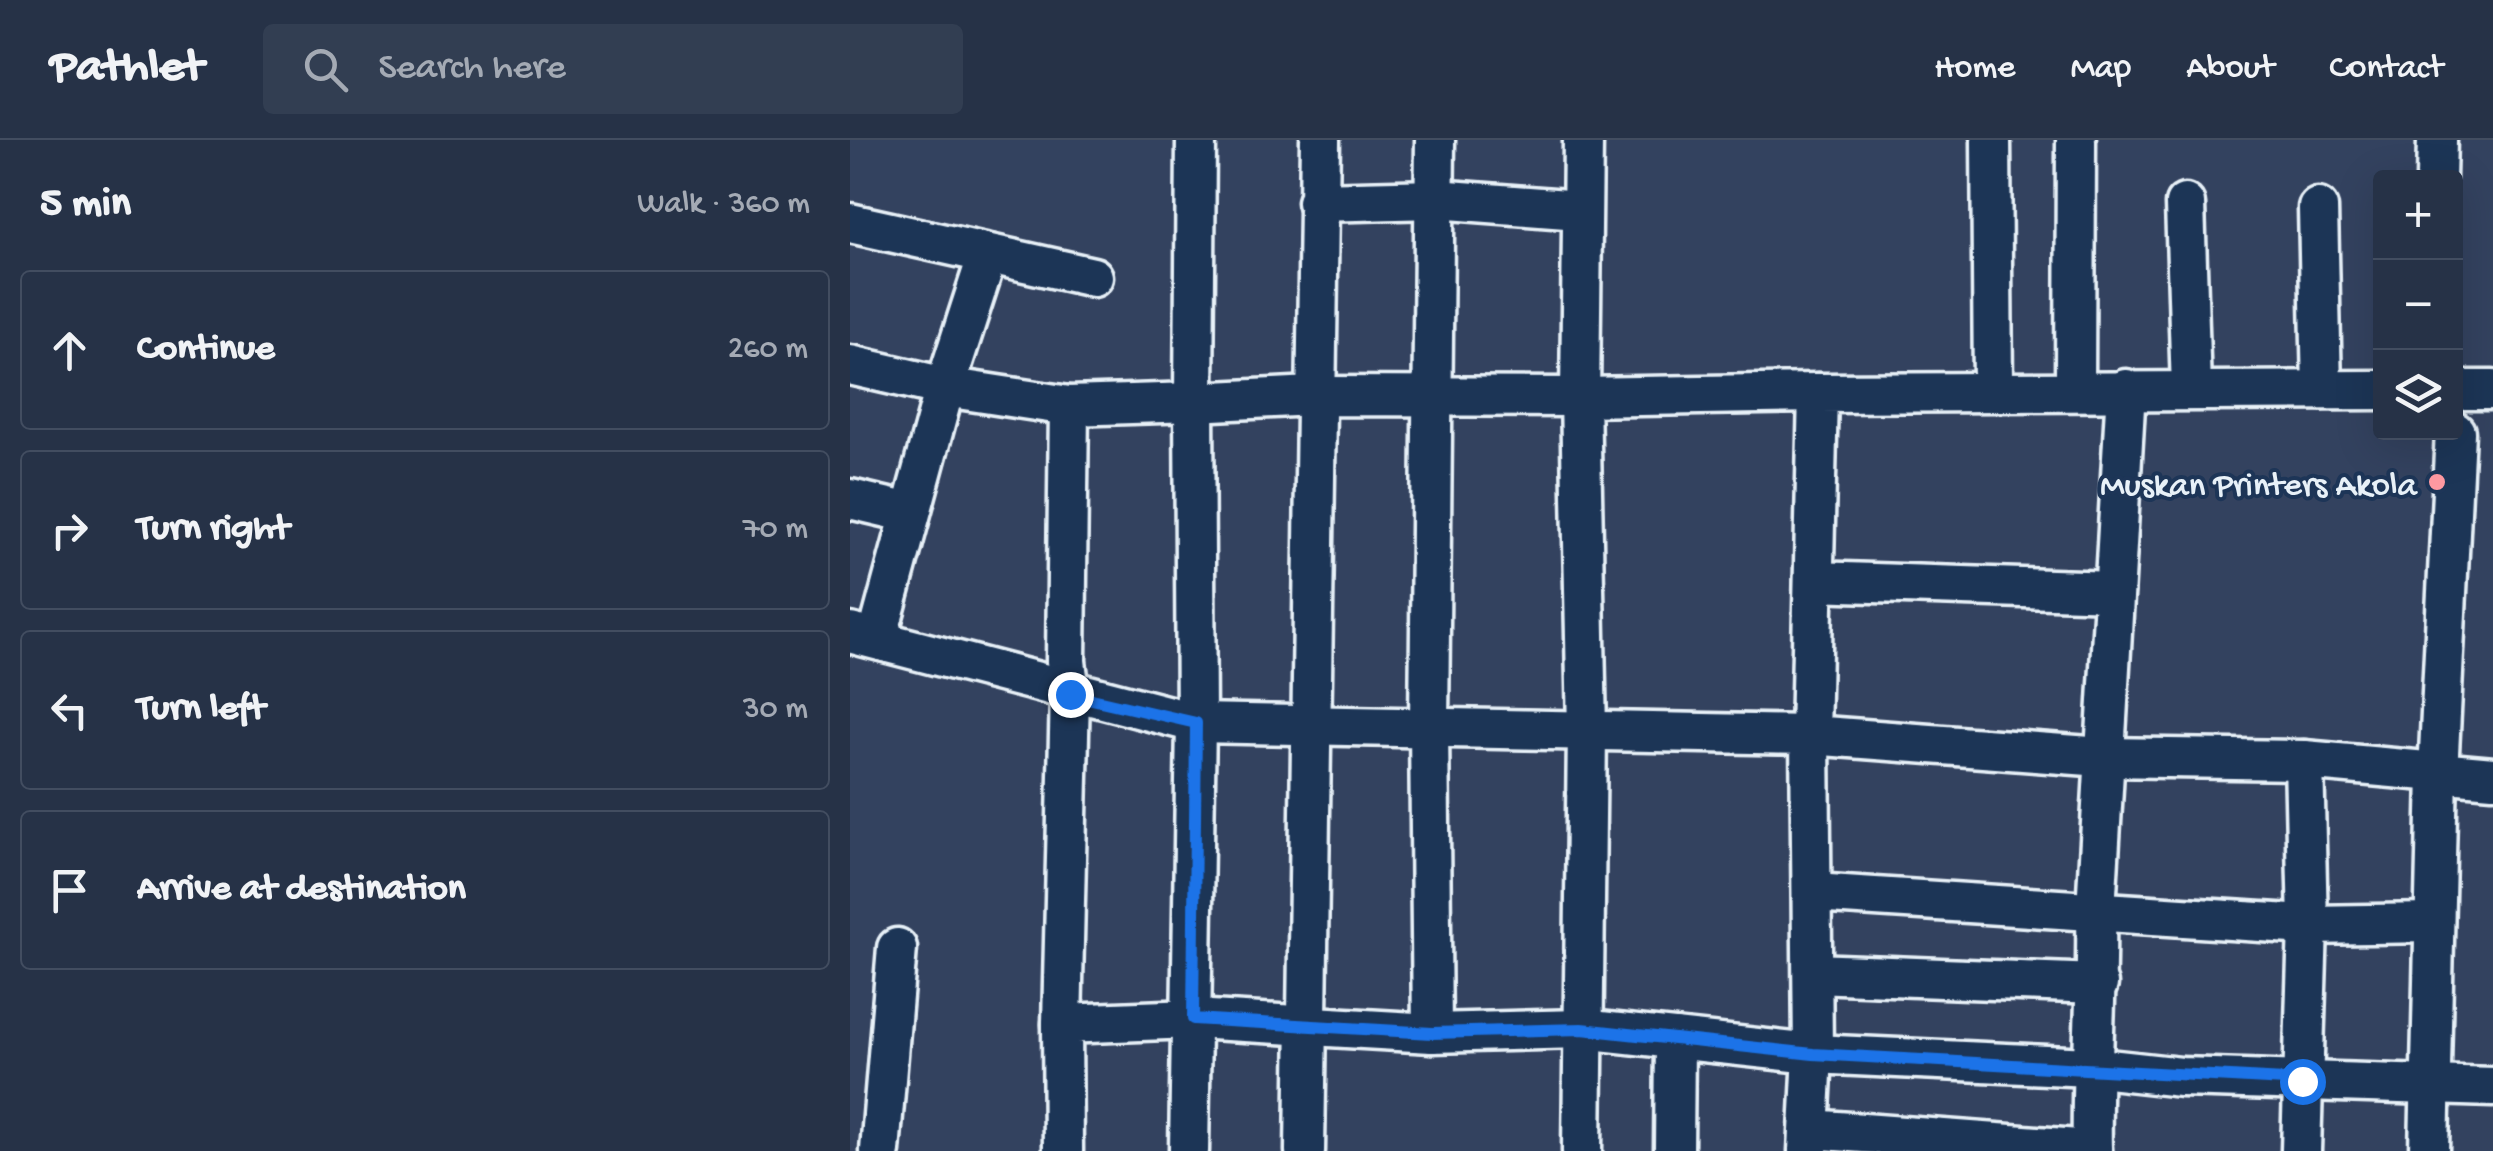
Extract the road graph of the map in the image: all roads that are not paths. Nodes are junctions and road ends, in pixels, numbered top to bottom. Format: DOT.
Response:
graph roads {
  1 [pos="1196,140"];
  2 [pos="1320,140"];
  3 [pos="1435,140"];
  4 [pos="1583,140"];
  5 [pos="1991,140"];
  6 [pos="2076,140"];
  7 [pos="2438,140"];
  8 [pos="2436,170"];
  9 [pos="1436,199"];
  10 [pos="1317,202"];
  11 [pos="2185,204"];
  12 [pos="2318,208"];
  13 [pos="1580,210"];
  14 [pos="850,223"];
  15 [pos="988,254"];
  16 [pos="1093,277"];
  17 [pos="850,365"];
  18 [pos="944,387"];
  19 [pos="1992,389"];
  20 [pos="2074,389"];
  21 [pos="2126,390"];
  22 [pos="2191,390"];
  23 [pos="2322,390"];
  24 [pos="2373,390"];
  25 [pos="2463,390"];
  26 [pos="2493,390"];
  27 [pos="1818,393"];
  28 [pos="1313,396"];
  29 [pos="1580,397"];
  30 [pos="1433,398"];
  31 [pos="1194,402"];
  32 [pos="1069,406"];
  33 [pos="2455,440"];
  34 [pos="850,499"];
  35 [pos="910,512"];
  36 [pos="1814,581"];
  37 [pos="2114,591"];
  38 [pos="863,636"];
  39 [pos="1070,694"];
  40 [pos="1196,723"];
  41 [pos="1429,725"];
  42 [pos="1309,726"];
  43 [pos="1587,731"];
  44 [pos="1810,735"];
  45 [pos="2103,756"];
  46 [pos="2304,760"];
  47 [pos="2438,772"];
  48 [pos="2493,777"];
  49 [pos="1812,893"];
  50 [pos="2096,910"];
  51 [pos="2433,923"];
  52 [pos="2308,924"];
  53 [pos="897,948"];
  54 [pos="1813,973"];
  55 [pos="2098,984"];
  56 [pos="1193,1019"];
  57 [pos="1062,1024"];
  58 [pos="1305,1028"];
  59 [pos="1582,1029"];
  60 [pos="1432,1033"];
  61 [pos="1675,1039"];
  62 [pos="1813,1054"];
  63 [pos="2090,1067"];
  64 [pos="2302,1081"];
  65 [pos="2430,1085"];
  66 [pos="2493,1087"];
  67 [pos="1809,1140"];
  68 [pos="871,1142"];
  69 [pos="2092,1150"];
  70 [pos="1063,1151"];
  71 [pos="1189,1151"];
  72 [pos="1305,1151"];
  73 [pos="1582,1151"];
  74 [pos="1674,1151"];
  75 [pos="2301,1151"];
  76 [pos="2429,1151"];
  1 -- 31 [label="street"];
  2 -- 10 [label="street"];
  3 -- 9 [label="street"];
  4 -- 13 [label="street"];
  5 -- 19 [label="street"];
  6 -- 20 [label="street"];
  7 -- 8 [label="street"];
  9 -- 10 [label="street"];
  9 -- 13 [label="street"];
  9 -- 30 [label="street"];
  10 -- 28 [label="street"];
  11 -- 22 [label="street"];
  12 -- 23 [label="street"];
  13 -- 29 [label="street"];
  14 -- 15 [label="street"];
  15 -- 16 [label="street"];
  15 -- 18 [label="street"];
  17 -- 18 [label="street"];
  18 -- 32 [label="street"];
  18 -- 35 [label="street"];
  19 -- 20 [label="street"];
  19 -- 27 [label="street"];
  20 -- 21 [label="street"];
  21 -- 22 [label="street"];
  21 -- 37 [label="street"];
  22 -- 23 [label="street"];
  23 -- 24 [label="street"];
  25 -- 26 [label="street"];
  27 -- 29 [label="street"];
  27 -- 36 [label="street"];
  28 -- 30 [label="street"];
  28 -- 31 [label="street"];
  28 -- 42 [label="street"];
  29 -- 30 [label="street"];
  29 -- 43 [label="street"];
  30 -- 41 [label="street"];
  31 -- 32 [label="street"];
  31 -- 40 [label="street"];
  32 -- 39 [label="street"];
  33 -- 47 [label="street"];
  34 -- 35 [label="street"];
  35 -- 38 [label="street"];
  36 -- 37 [label="street"];
  36 -- 44 [label="street"];
  37 -- 45 [label="street"];
  38 -- 39 [label="street"];
  39 -- 40 [label="street"];
  39 -- 57 [label="street"];
  40 -- 42 [label="street"];
  40 -- 56 [label="street"];
  41 -- 42 [label="street"];
  41 -- 43 [label="street"];
  41 -- 60 [label="street"];
  42 -- 58 [label="street"];
  43 -- 44 [label="street"];
  43 -- 59 [label="street"];
  44 -- 45 [label="street"];
  44 -- 49 [label="street"];
  45 -- 46 [label="street"];
  45 -- 50 [label="street"];
  46 -- 47 [label="street"];
  46 -- 52 [label="street"];
  47 -- 48 [label="street"];
  47 -- 51 [label="street"];
  49 -- 50 [label="street"];
  49 -- 54 [label="street"];
  50 -- 52 [label="street"];
  50 -- 55 [label="street"];
  51 -- 52 [label="street"];
  51 -- 65 [label="street"];
  52 -- 64 [label="street"];
  53 -- 68 [label="street"];
  54 -- 55 [label="street"];
  54 -- 62 [label="street"];
  55 -- 63 [label="street"];
  56 -- 57 [label="street"];
  56 -- 58 [label="street"];
  56 -- 71 [label="street"];
  57 -- 70 [label="street"];
  58 -- 60 [label="street"];
  58 -- 72 [label="street"];
  59 -- 60 [label="street"];
  59 -- 61 [label="street"];
  59 -- 73 [label="street"];
  61 -- 62 [label="street"];
  61 -- 74 [label="street"];
  62 -- 63 [label="street"];
  62 -- 67 [label="street"];
  63 -- 64 [label="street"];
  63 -- 69 [label="street"];
  64 -- 65 [label="street"];
  64 -- 75 [label="street"];
  65 -- 66 [label="street"];
  65 -- 76 [label="street"];
  67 -- 69 [label="street"];
}
